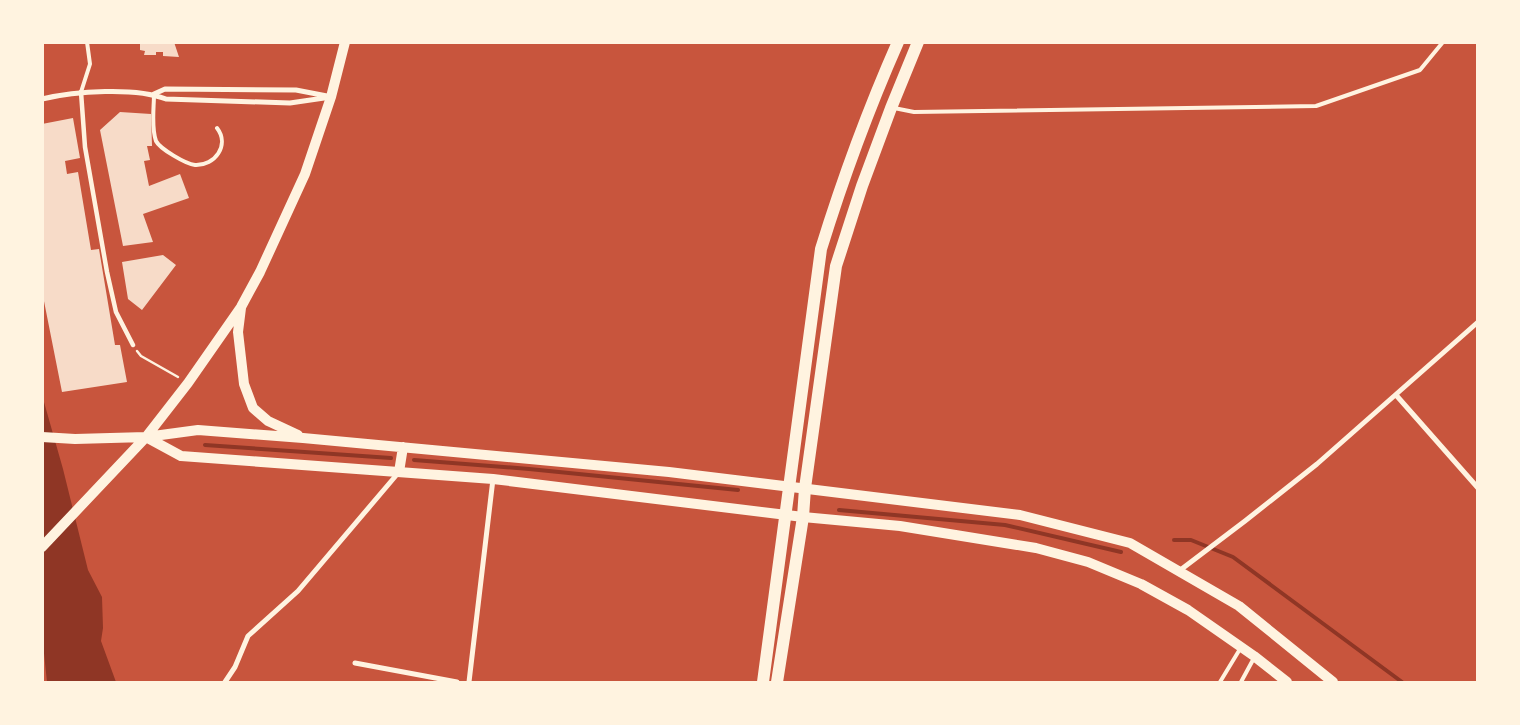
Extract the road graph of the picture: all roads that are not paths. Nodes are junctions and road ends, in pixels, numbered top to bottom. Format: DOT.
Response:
graph roads {
  1 [pos="88,42"];
  2 [pos="345,42"];
  3 [pos="898,42"];
  4 [pos="918,42"];
  5 [pos="1443,42"];
  6 [pos="81,92"];
  7 [pos="154,94"];
  8 [pos="331,96"];
  9 [pos="42,99"];
  10 [pos="891,108"];
  11 [pos="217,128"];
  12 [pos="241,307"];
  13 [pos="1478,322"];
  14 [pos="133,345"];
  15 [pos="1396,395"];
  16 [pos="42,437"];
  17 [pos="146,437"];
  18 [pos="304,438"];
  19 [pos="403,447"];
  20 [pos="399,472"];
  21 [pos="493,479"];
  22 [pos="790,486"];
  23 [pos="805,488"];
  24 [pos="1478,488"];
  25 [pos="786,514"];
  26 [pos="803,517"];
  27 [pos="42,547"];
  28 [pos="1178,571"];
  29 [pos="1241,647"];
  30 [pos="1254,656"];
  31 [pos="355,663"];
  32 [pos="225,682"];
  33 [pos="457,682"];
  34 [pos="469,682"];
  35 [pos="763,682"];
  36 [pos="777,682"];
  37 [pos="1220,682"];
  38 [pos="1241,682"];
  39 [pos="1288,682"];
  40 [pos="1333,682"];
  1 -- 6 [label="lane"];
  2 -- 8 [label="main road"];
  3 -- 22 [label="main road"];
  4 -- 10 [label="main road"];
  5 -- 10 [label="lane"];
  6 -- 7 [label="street"];
  6 -- 9 [label="street"];
  6 -- 14 [label="street"];
  7 -- 8 [label="street"];
  7 -- 8 [label="street"];
  7 -- 11 [label="lane"];
  8 -- 12 [label="main road"];
  10 -- 23 [label="main road"];
  12 -- 17 [label="main road"];
  12 -- 18 [label="main road"];
  13 -- 15 [label="street"];
  15 -- 24 [label="street"];
  15 -- 28 [label="street"];
  16 -- 17 [label="main road"];
  17 -- 18 [label="main road"];
  17 -- 20 [label="main road"];
  17 -- 27 [label="main road"];
  18 -- 19 [label="main road"];
  19 -- 20 [label="main road"];
  19 -- 22 [label="main road"];
  20 -- 21 [label="main road"];
  20 -- 32 [label="street"];
  21 -- 25 [label="main road"];
  21 -- 34 [label="street"];
  22 -- 23 [label="main road"];
  22 -- 25 [label="main road"];
  23 -- 26 [label="main road"];
  23 -- 28 [label="main road"];
  25 -- 26 [label="main road"];
  25 -- 35 [label="main road"];
  26 -- 29 [label="main road"];
  26 -- 36 [label="main road"];
  28 -- 40 [label="main road"];
  29 -- 30 [label="main road"];
  29 -- 37 [label="lane"];
  30 -- 38 [label="lane"];
  30 -- 39 [label="main road"];
  31 -- 33 [label="street"];
}
